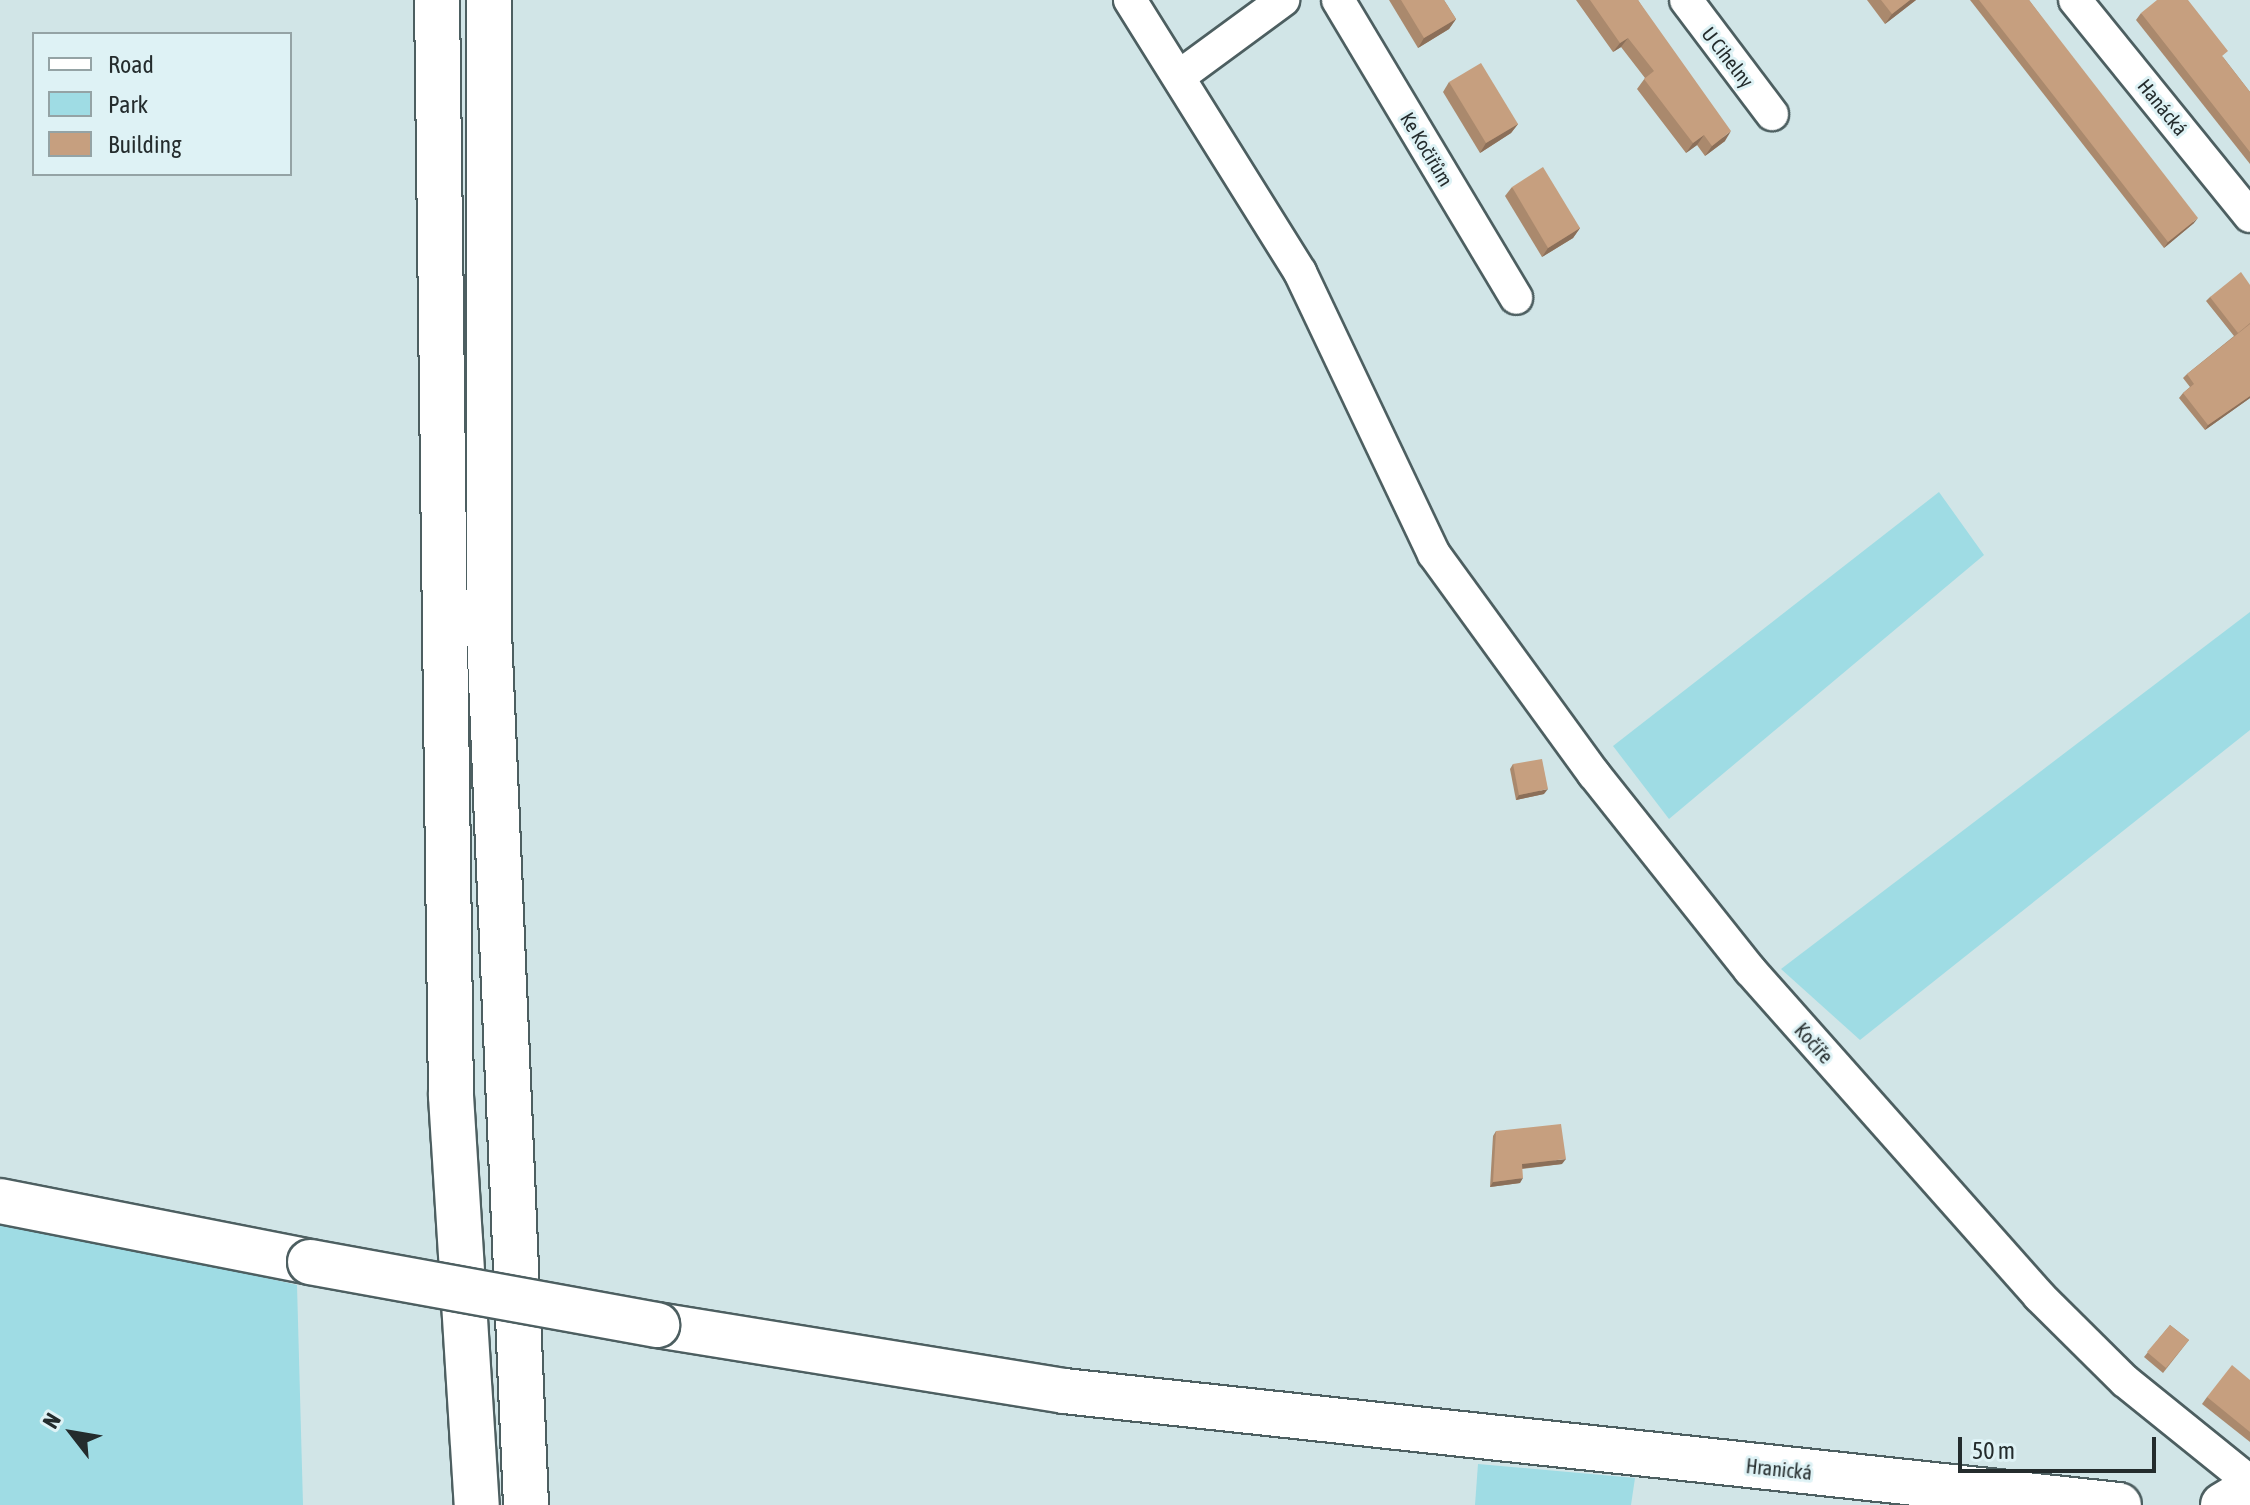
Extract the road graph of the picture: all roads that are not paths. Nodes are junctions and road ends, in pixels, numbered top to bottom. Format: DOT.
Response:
graph roads {
  1 [pos="437,0"];
  2 [pos="489,0"];
  3 [pos="1130,0"];
  4 [pos="1283,0"];
  5 [pos="1338,0"];
  6 [pos="1686,0"];
  7 [pos="2075,0"];
  8 [pos="1181,75"];
  9 [pos="1772,114"];
  10 [pos="2250,216"];
  11 [pos="1516,298"];
  12 [pos="0,1201"];
  13 [pos="2250,1482"];
  14 [pos="2250,1489"];
  15 [pos="477,1505"];
  16 [pos="526,1505"];
  17 [pos="2119,1505"];
  18 [pos="2223,1505"];
  1 -- 15 [label="main road"];
  2 -- 16 [label="main road"];
  3 -- 8 [label="street, Kočíře"];
  4 -- 8 [label="street"];
  5 -- 11 [label="street, Ke Kočiřům"];
  6 -- 9 [label="street, U Cihelny"];
  7 -- 10 [label="street, Hanácká"];
  8 -- 13 [label="street, Kočíře"];
  12 -- 17 [label="main road, Hranická, bridge"];
  14 -- 18 [label="main road"];
}
